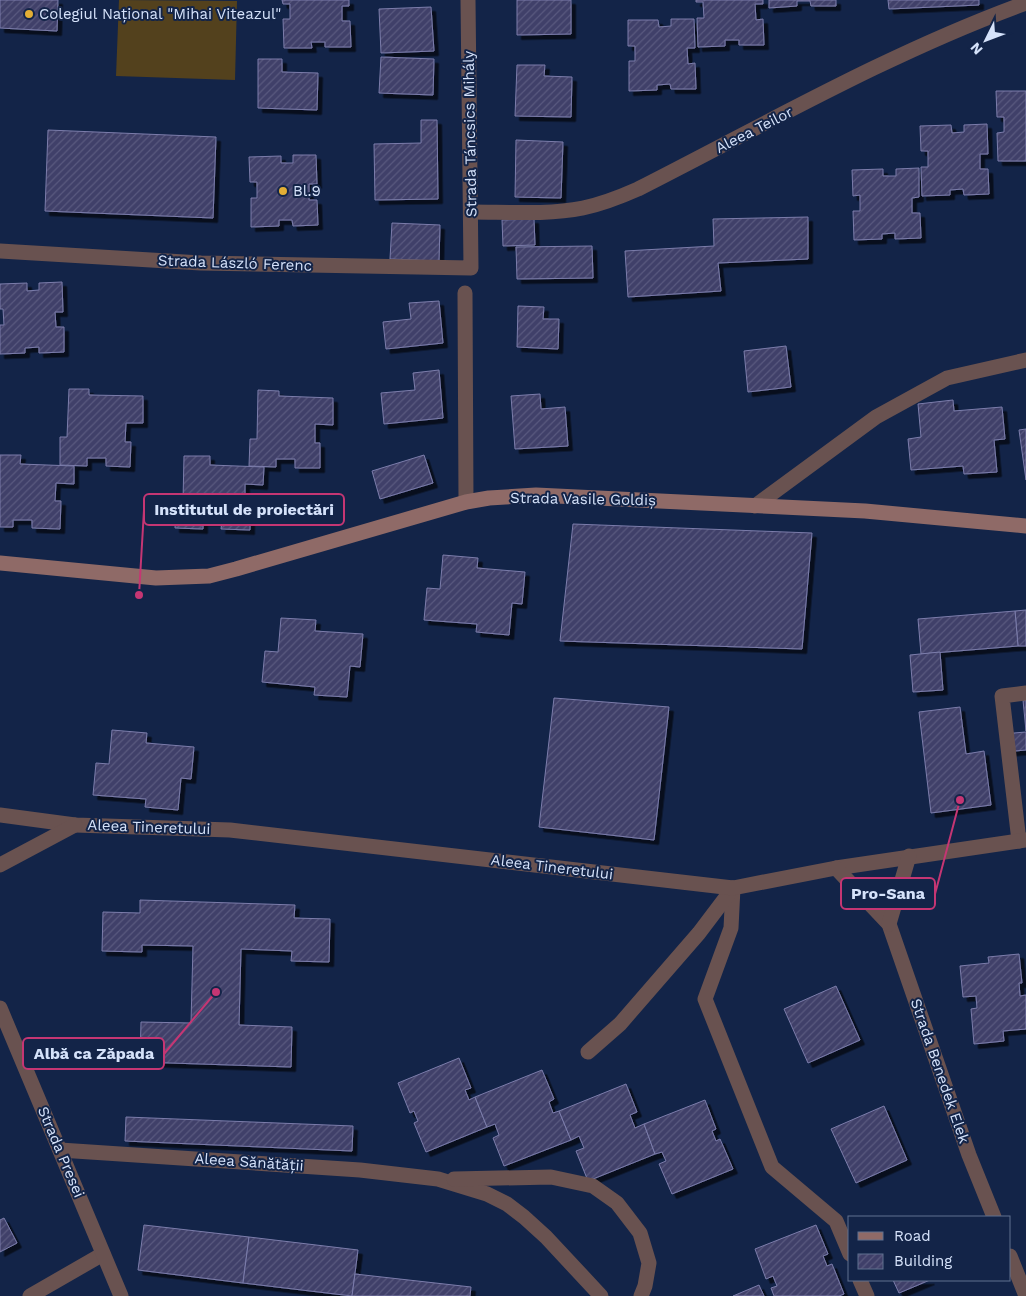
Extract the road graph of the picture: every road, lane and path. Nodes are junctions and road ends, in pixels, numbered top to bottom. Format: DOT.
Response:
graph roads {
  1 [pos="468,0"];
  2 [pos="1026,3"];
  3 [pos="471,212"];
  4 [pos="0,251"];
  5 [pos="471,268"];
  6 [pos="465,293"];
  7 [pos="1026,360"];
  8 [pos="466,502"];
  9 [pos="755,506"];
  10 [pos="1026,526"];
  11 [pos="0,563"];
  12 [pos="1026,693"];
  13 [pos="0,815"];
  14 [pos="75,825"];
  15 [pos="1023,841"];
  16 [pos="909,856"];
  17 [pos="0,865"];
  18 [pos="836,868"];
  19 [pos="733,888"];
  20 [pos="889,924"];
  21 [pos="0,1008"];
  22 [pos="588,1052"];
  23 [pos="60,1150"];
  24 [pos="438,1179"];
  25 [pos="994,1216"];
  26 [pos="848,1249"];
  27 [pos="103,1254"];
  28 [pos="1011,1258"];
  29 [pos="860,1281"];
  30 [pos="30,1296"];
  31 [pos="121,1296"];
  32 [pos="601,1296"];
  33 [pos="641,1296"];
  34 [pos="867,1296"];
  35 [pos="1026,1296"];
  1 -- 3 [label="street, Strada Táncsics Mihály"];
  2 -- 3 [label="street, Aleea Teilor"];
  3 -- 5 [label="street, Strada Táncsics Mihály"];
  4 -- 5 [label="street, Strada László Ferenc"];
  6 -- 8 [label="street"];
  7 -- 9 [label="street"];
  8 -- 9 [label="street, Strada Vasile Goldiș"];
  8 -- 11 [label="street, Strada Vasile Goldiș"];
  9 -- 10 [label="street, Strada Vasile Goldiș"];
  12 -- 15 [label="street"];
  13 -- 14 [label="street, Aleea Tineretului"];
  14 -- 17 [label="street, Aleea Tineretului"];
  14 -- 19 [label="street, Aleea Tineretului"];
  15 -- 16 [label="street, Aleea Tineretului"];
  16 -- 18 [label="street, Aleea Tineretului"];
  16 -- 20 [label="street"];
  18 -- 19 [label="street, Aleea Tineretului"];
  18 -- 20 [label="street, Strada Benedek Elek"];
  19 -- 22 [label="street"];
  19 -- 26 [label="street"];
  20 -- 25 [label="street, Strada Benedek Elek"];
  21 -- 23 [label="street, Strada Presei"];
  23 -- 24 [label="street, Aleea Sănătății"];
  23 -- 27 [label="street, Strada Presei"];
  24 -- 32 [label="street, Aleea Sănătății"];
  24 -- 33 [label="street, Aleea Sănătății"];
  27 -- 30 [label="street"];
  27 -- 31 [label="street, Strada Presei"];
  28 -- 35 [label="street"];
  29 -- 34 [label="street"];
}
